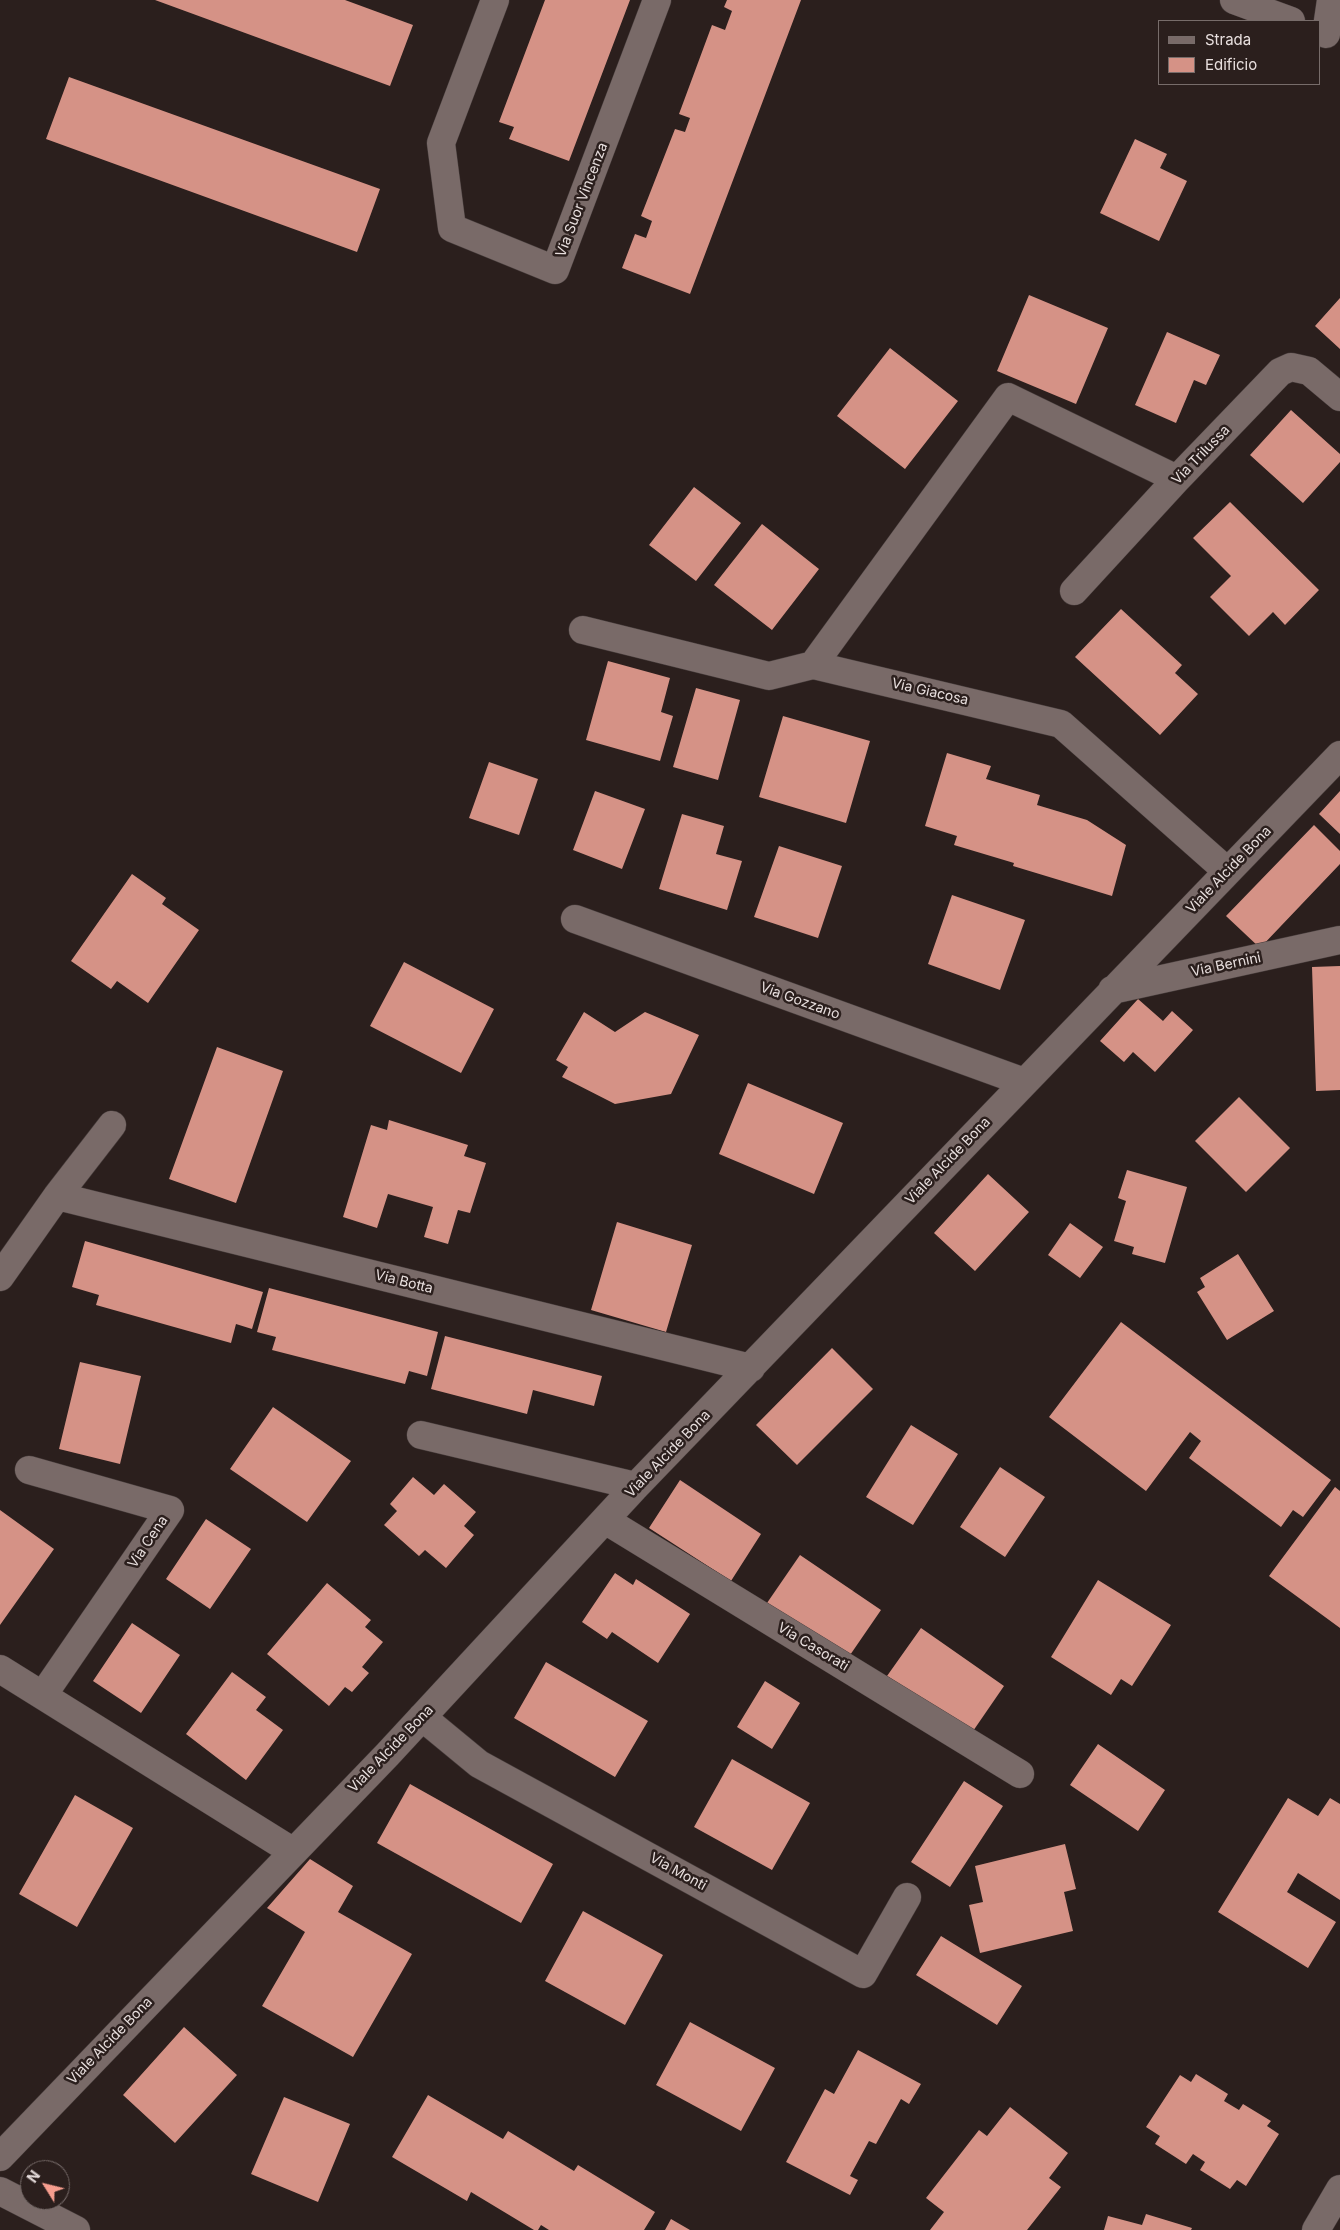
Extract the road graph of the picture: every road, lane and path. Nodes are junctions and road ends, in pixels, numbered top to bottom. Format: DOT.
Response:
graph roads {
  1 [pos="494,0"];
  2 [pos="657,0"];
  3 [pos="1234,0"];
  4 [pos="1331,0"];
  5 [pos="1288,20"];
  6 [pos="1328,35"];
  7 [pos="1340,397"];
  8 [pos="1177,479"];
  9 [pos="1074,591"];
  10 [pos="583,630"];
  11 [pos="813,664"];
  12 [pos="1340,755"];
  13 [pos="1227,871"];
  14 [pos="576,919"];
  15 [pos="1340,940"];
  16 [pos="1112,990"];
  17 [pos="1024,1082"];
  18 [pos="112,1125"];
  19 [pos="58,1196"];
  20 [pos="0,1277"];
  21 [pos="751,1368"];
  22 [pos="421,1435"];
  23 [pos="29,1470"];
  24 [pos="636,1486"];
  25 [pos="605,1520"];
  26 [pos="0,1669"];
  27 [pos="43,1696"];
  28 [pos="422,1717"];
  29 [pos="1020,1774"];
  30 [pos="292,1851"];
  31 [pos="908,1898"];
  32 [pos="0,2157"];
  33 [pos="1340,2189"];
  34 [pos="0,2191"];
  35 [pos="76,2230"];
  36 [pos="1316,2230"];
  1 -- 2 [label="street, Via Suor Vincenza"];
  3 -- 5 [label="street"];
  4 -- 6 [label="street"];
  7 -- 8 [label="street, Via Trilussa"];
  8 -- 9 [label="street, Via Trilussa"];
  8 -- 11 [label="street"];
  10 -- 11 [label="street, Via Giacosa"];
  11 -- 13 [label="street, Via Giacosa"];
  12 -- 13 [label="street, Viale Alcide Bona"];
  13 -- 16 [label="street, Viale Alcide Bona"];
  14 -- 17 [label="street, Via Gozzano"];
  15 -- 16 [label="street, Via Bernini"];
  16 -- 17 [label="street, Viale Alcide Bona"];
  17 -- 21 [label="street, Viale Alcide Bona"];
  18 -- 19 [label="street"];
  19 -- 20 [label="street"];
  19 -- 21 [label="street, Via Botta"];
  21 -- 24 [label="street, Viale Alcide Bona"];
  22 -- 24 [label="street"];
  23 -- 27 [label="street, Via Cena"];
  24 -- 25 [label="street, Viale Alcide Bona"];
  25 -- 28 [label="street, Viale Alcide Bona"];
  25 -- 29 [label="street, Via Casorati"];
  26 -- 27 [label="street"];
  27 -- 30 [label="street"];
  28 -- 30 [label="street, Viale Alcide Bona"];
  28 -- 31 [label="street, Via Monti"];
  30 -- 32 [label="street, Viale Alcide Bona"];
  33 -- 36 [label="street"];
  34 -- 35 [label="street"];
}
